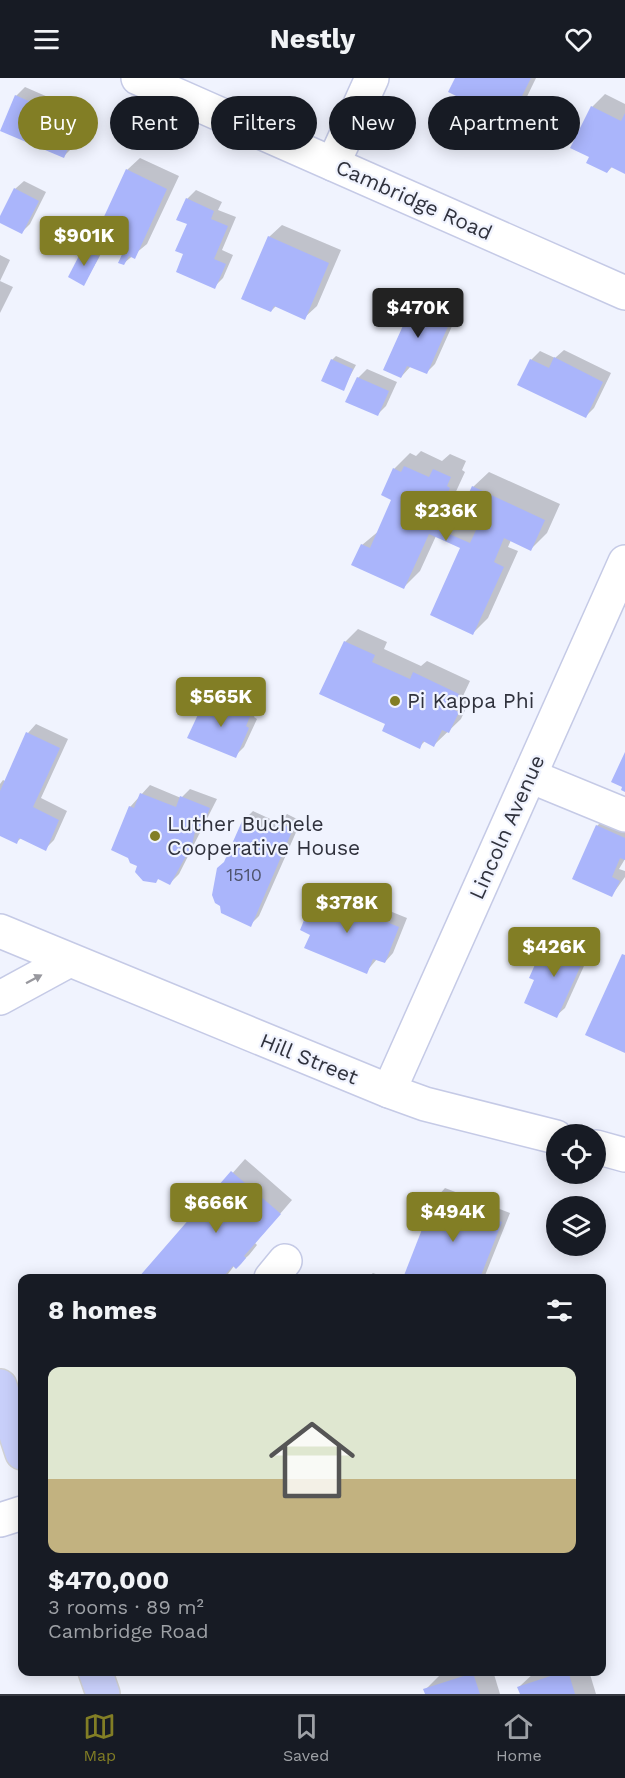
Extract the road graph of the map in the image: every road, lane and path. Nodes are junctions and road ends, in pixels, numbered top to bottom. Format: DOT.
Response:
graph roads {
  1 [pos="138,78"];
  2 [pos="372,78"];
  3 [pos="333,164"];
  4 [pos="625,293"];
  5 [pos="625,562"];
  6 [pos="530,776"];
  7 [pos="625,815"];
  8 [pos="0,931"];
  9 [pos="68,961"];
  10 [pos="0,998"];
  11 [pos="389,1091"];
  12 [pos="546,1134"];
  13 [pos="606,1150"];
  14 [pos="625,1155"];
  15 [pos="0,1386"];
  16 [pos="18,1441"];
  17 [pos="18,1513"];
  18 [pos="0,1520"];
  19 [pos="97,1676"];
  20 [pos="103,1694"];
  1 -- 3 [label="street, Cambridge Road"];
  2 -- 3 [label="street"];
  3 -- 4 [label="street, Cambridge Road"];
  5 -- 6 [label="street, Lincoln Avenue"];
  6 -- 7 [label="street"];
  6 -- 11 [label="street, Lincoln Avenue"];
  8 -- 9 [label="street, Hill Street"];
  10 -- 9 [label="street, one-way"];
  9 -- 11 [label="street, Hill Street"];
  11 -- 12 [label="street, Hill Street"];
  13 -- 14 [label="street"];
  15 -- 16 [label="main road"];
  17 -- 18 [label="street"];
  19 -- 20 [label="main road"];
}
